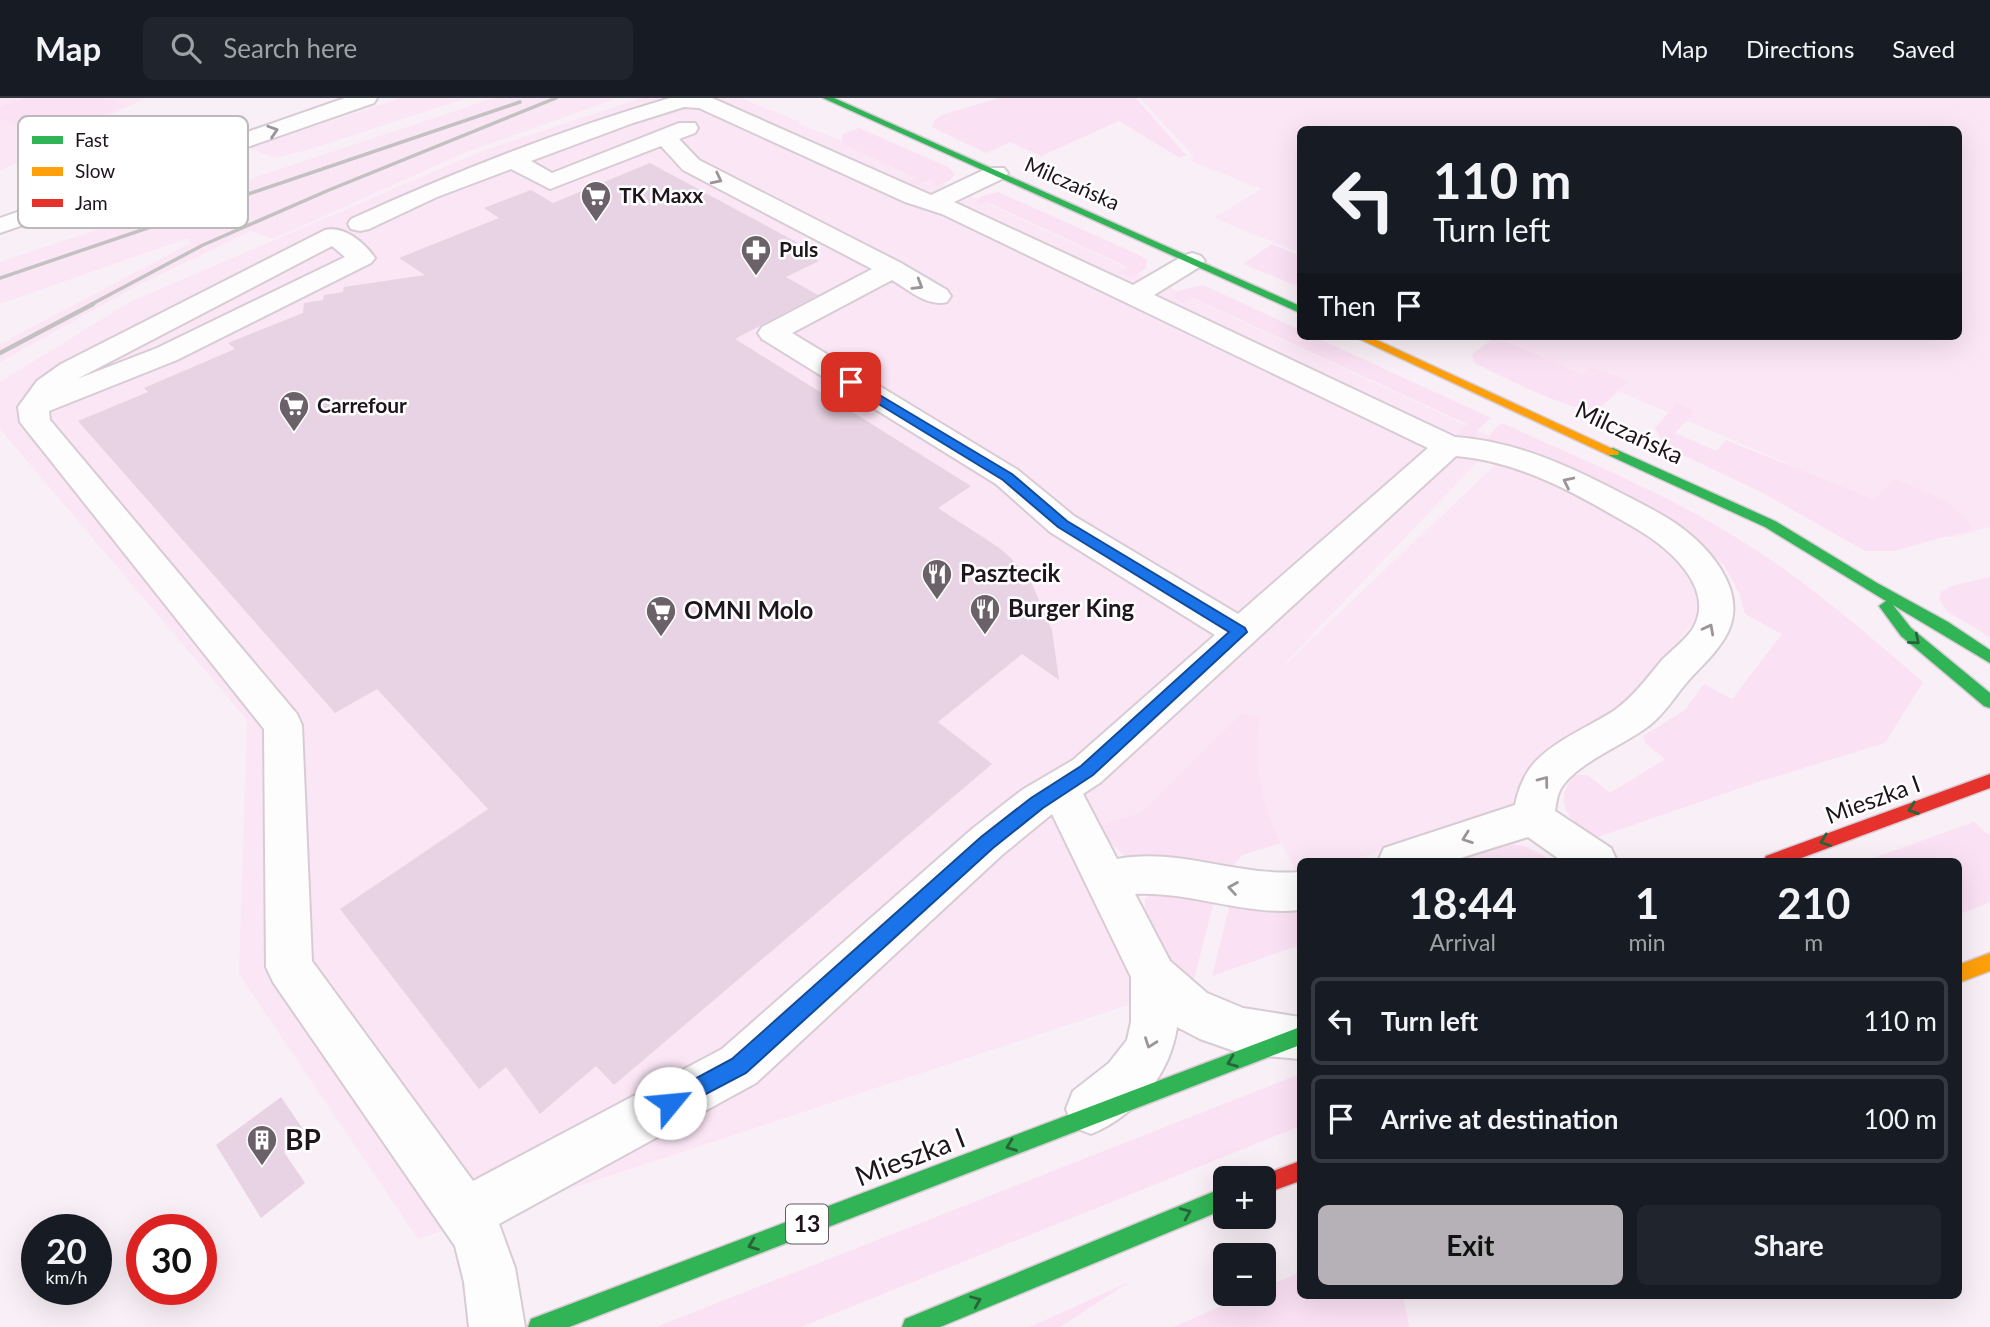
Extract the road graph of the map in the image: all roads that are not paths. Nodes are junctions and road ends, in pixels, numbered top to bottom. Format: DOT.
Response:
graph roads {
  1 [pos="366,98"];
  2 [pos="827,98"];
  3 [pos="725,113"];
  4 [pos="665,137"];
  5 [pos="248,139"];
  6 [pos="514,161"];
  7 [pos="996,173"];
  8 [pos="933,203"];
  9 [pos="18,220"];
  10 [pos="360,223"];
  11 [pos="0,226"];
  12 [pos="1192,261"];
  13 [pos="892,269"];
  14 [pos="938,296"];
  15 [pos="1134,296"];
  16 [pos="1297,309"];
  17 [pos="1368,340"];
  18 [pos="33,407"];
  19 [pos="1449,446"];
  20 [pos="1872,587"];
  21 [pos="1239,632"];
  22 [pos="1990,656"];
  23 [pos="1990,702"];
  24 [pos="1990,781"];
  25 [pos="1060,789"];
  26 [pos="1532,818"];
  27 [pos="1408,858"];
  28 [pos="1592,858"];
  29 [pos="1780,858"];
  30 [pos="1106,880"];
  31 [pos="1297,891"];
  32 [pos="1990,962"];
  33 [pos="1962,973"];
  34 [pos="1154,976"];
  35 [pos="1297,1037"];
  36 [pos="1297,1037"];
  37 [pos="1075,1121"];
  38 [pos="1297,1172"];
  39 [pos="1276,1180"];
  40 [pos="1213,1203"];
  41 [pos="464,1214"];
  42 [pos="497,1327"];
  43 [pos="539,1327"];
  44 [pos="913,1327"];
  5 -- 1 [label="street, one-way"];
  2 -- 7 [label="street, Milczańska"];
  3 -- 4 [label="street"];
  3 -- 6 [label="street"];
  3 -- 8 [label="street"];
  4 -- 6 [label="street"];
  4 -- 13 [label="street, one-way"];
  6 -- 10 [label="street"];
  7 -- 8 [label="street"];
  7 -- 12 [label="street, Milczańska"];
  8 -- 15 [label="street"];
  11 -- 9 [label="street, one-way"];
  12 -- 15 [label="street"];
  12 -- 16 [label="street, Milczańska"];
  13 -- 14 [label="street, one-way"];
  13 -- 21 [label="street"];
  15 -- 19 [label="street"];
  17 -- 20 [label="street, Milczańska"];
  18 -- 18 [label="street"];
  18 -- 41 [label="street"];
  19 -- 21 [label="street"];
  26 -- 19 [label="street, one-way"];
  20 -- 22 [label="street, Milczańska"];
  20 -- 23 [label="street, Milczańska, one-way"];
  21 -- 25 [label="street"];
  24 -- 29 [label="street, Mieszka I, one-way"];
  25 -- 30 [label="street"];
  25 -- 41 [label="street"];
  26 -- 27 [label="street, one-way"];
  26 -- 28 [label="street"];
  31 -- 30 [label="street, one-way"];
  30 -- 34 [label="street"];
  32 -- 33 [label="street"];
  34 -- 35 [label="street"];
  34 -- 37 [label="street, one-way"];
  36 -- 37 [label="street, Mieszka I / 13, one-way"];
  37 -- 43 [label="street, Mieszka I / 13, one-way"];
  38 -- 39 [label="street"];
  44 -- 40 [label="street, one-way"];
  41 -- 42 [label="street"];
}
